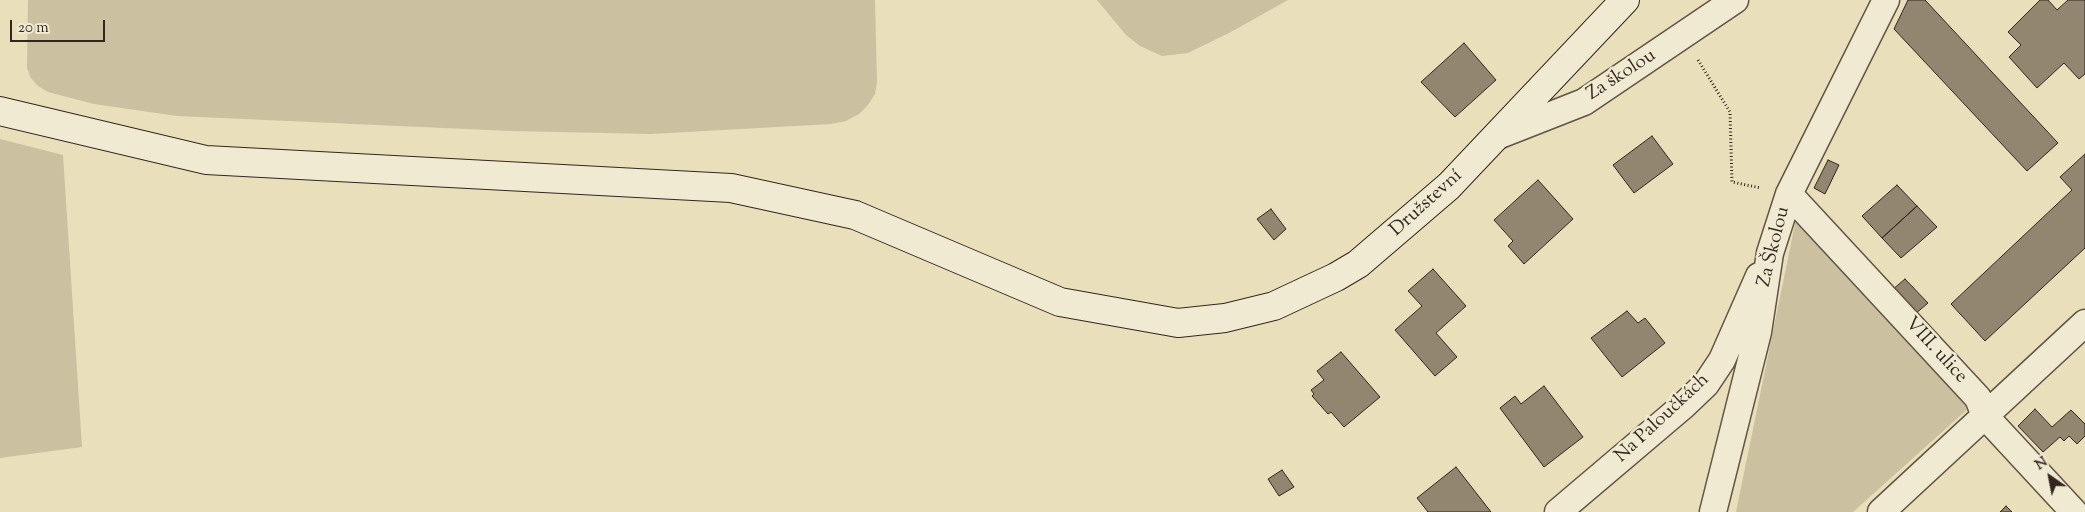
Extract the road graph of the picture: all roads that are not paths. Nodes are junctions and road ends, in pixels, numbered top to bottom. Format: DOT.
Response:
graph roads {
  1 [pos="1624,0"];
  2 [pos="1735,0"];
  3 [pos="1886,0"];
  4 [pos="0,110"];
  5 [pos="1500,135"];
  6 [pos="1789,194"];
  7 [pos="1770,253"];
  8 [pos="2085,323"];
  9 [pos="1985,416"];
  10 [pos="1558,512"];
  11 [pos="1713,512"];
  12 [pos="1881,512"];
  13 [pos="2074,512"];
  1 -- 5 [label="main road, Družstevní"];
  2 -- 5 [label="street, Za školou"];
  3 -- 6 [label="street, Za Školou"];
  4 -- 5 [label="main road, Družstevní"];
  6 -- 7 [label="street, Za Školou"];
  6 -- 9 [label="street, VIII. ulice"];
  7 -- 10 [label="street, Na Paloučkách"];
  7 -- 11 [label="street, Za Školou"];
  8 -- 9 [label="street"];
  9 -- 12 [label="street"];
  9 -- 13 [label="street, VIII. ulice"];
}
